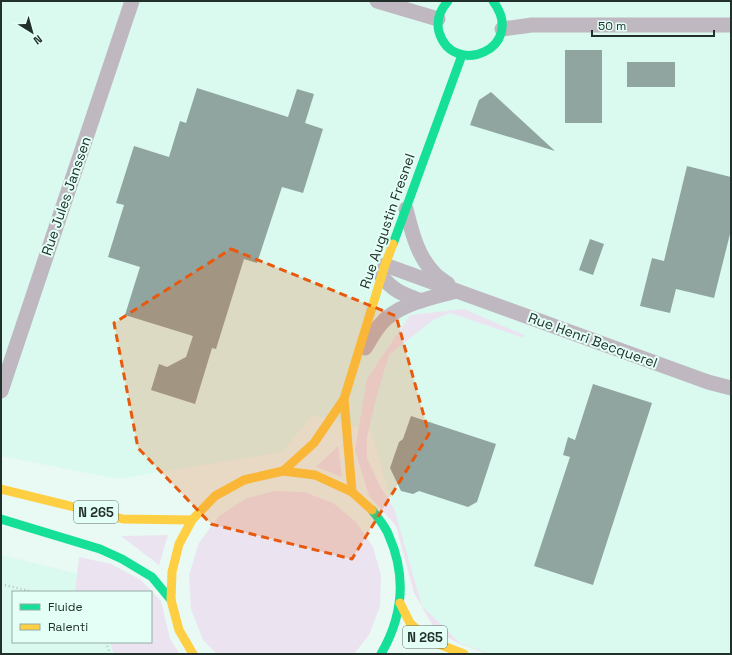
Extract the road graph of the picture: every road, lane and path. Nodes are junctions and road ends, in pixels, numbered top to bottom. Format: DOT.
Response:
graph roads {
  1 [pos="132,1"];
  2 [pos="377,1"];
  3 [pos="448,1"];
  4 [pos="494,1"];
  5 [pos="438,19"];
  6 [pos="731,25"];
  7 [pos="502,30"];
  8 [pos="462,55"];
  9 [pos="406,209"];
  10 [pos="383,271"];
  11 [pos="456,291"];
  12 [pos="421,301"];
  13 [pos="355,363"];
  14 [pos="731,388"];
  15 [pos="1,392"];
  16 [pos="344,399"];
  17 [pos="283,471"];
  18 [pos="1,489"];
  19 [pos="352,492"];
  20 [pos="1,519"];
  21 [pos="192,520"];
  22 [pos="1,584"];
  23 [pos="28,591"];
  24 [pos="171,600"];
  25 [pos="400,603"];
  26 [pos="106,643"];
  27 [pos="110,654"];
  28 [pos="193,654"];
  29 [pos="381,654"];
  30 [pos="464,654"];
  1 -- 15 [label="street, Rue Jules Janssen"];
  2 -- 5 [label="street"];
  3 -- 5 [label="main road"];
  4 -- 7 [label="main road"];
  5 -- 8 [label="main road"];
  6 -- 7 [label="street"];
  7 -- 8 [label="main road"];
  8 -- 9 [label="main road, Rue Augustin Fresnel"];
  9 -- 10 [label="main road, Rue Augustin Fresnel"];
  9 -- 11 [label="street, Rue Henri Becquerel"];
  10 -- 11 [label="street, Rue Henri Becquerel"];
  10 -- 12 [label="street"];
  10 -- 13 [label="main road, Rue Augustin Fresnel"];
  11 -- 12 [label="street"];
  11 -- 14 [label="street, Rue Henri Becquerel"];
  12 -- 13 [label="street"];
  13 -- 16 [label="main road, Rue Augustin Fresnel"];
  16 -- 17 [label="main road"];
  16 -- 19 [label="main road"];
  17 -- 19 [label="main road"];
  17 -- 21 [label="main road"];
  18 -- 21 [label="main road, N 265"];
  19 -- 25 [label="main road"];
  20 -- 24 [label="main road, N 265"];
  21 -- 24 [label="main road"];
  22 -- 23 [label="path"];
  24 -- 28 [label="main road"];
  25 -- 29 [label="main road"];
  25 -- 30 [label="main road, N 265"];
  26 -- 27 [label="path"];
}
